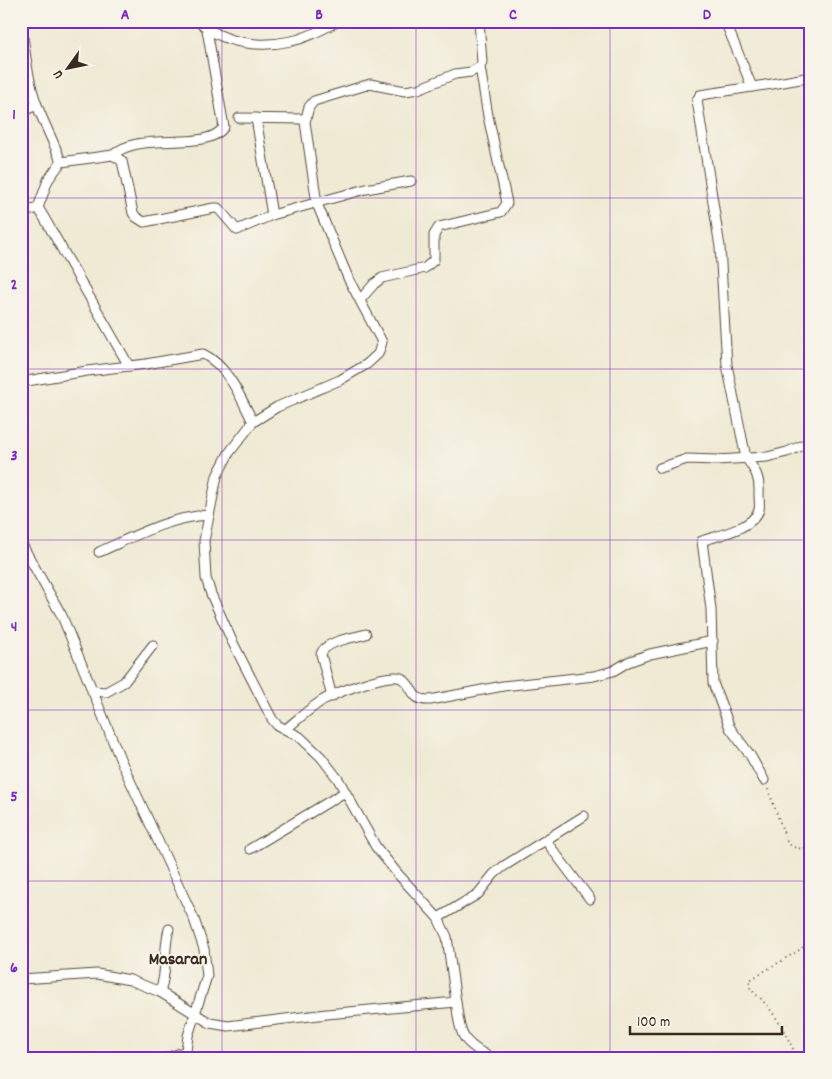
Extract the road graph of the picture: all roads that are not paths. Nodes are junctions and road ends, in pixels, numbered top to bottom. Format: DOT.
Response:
graph roads {
  1 [pos="21,21"];
  2 [pos="199,21"];
  3 [pos="338,21"];
  4 [pos="479,21"];
  5 [pos="725,21"];
  6 [pos="208,30"];
  7 [pos="480,67"];
  8 [pos="811,76"];
  9 [pos="752,87"];
  10 [pos="37,105"];
  11 [pos="21,112"];
  12 [pos="239,118"];
  13 [pos="256,118"];
  14 [pos="305,119"];
  15 [pos="112,156"];
  16 [pos="61,162"];
  17 [pos="411,181"];
  18 [pos="317,204"];
  19 [pos="38,208"];
  20 [pos="21,213"];
  21 [pos="272,215"];
  22 [pos="360,300"];
  23 [pos="130,366"];
  24 [pos="21,382"];
  25 [pos="253,422"];
  26 [pos="811,442"];
  27 [pos="746,458"];
  28 [pos="660,468"];
  29 [pos="209,515"];
  30 [pos="21,543"];
  31 [pos="99,552"];
  32 [pos="366,634"];
  33 [pos="713,641"];
  34 [pos="153,645"];
  35 [pos="92,692"];
  36 [pos="332,697"];
  37 [pos="286,729"];
  38 [pos="764,780"];
  39 [pos="345,792"];
  40 [pos="584,816"];
  41 [pos="546,841"];
  42 [pos="250,849"];
  43 [pos="590,899"];
  44 [pos="438,918"];
  45 [pos="170,929"];
  46 [pos="21,979"];
  47 [pos="160,992"];
  48 [pos="456,1002"];
  49 [pos="196,1015"];
  50 [pos="185,1054"];
  51 [pos="167,1058"];
  52 [pos="491,1058"];
  1 -- 10 [label="street"];
  2 -- 6 [label="street"];
  3 -- 6 [label="street"];
  4 -- 7 [label="street"];
  5 -- 9 [label="street"];
  6 -- 15 [label="street"];
  7 -- 14 [label="street"];
  7 -- 22 [label="street"];
  8 -- 9 [label="street"];
  9 -- 27 [label="street"];
  10 -- 11 [label="street"];
  10 -- 16 [label="street"];
  12 -- 13 [label="street"];
  13 -- 14 [label="street"];
  13 -- 21 [label="street"];
  14 -- 18 [label="street"];
  15 -- 16 [label="street"];
  15 -- 21 [label="street"];
  16 -- 19 [label="street"];
  17 -- 18 [label="street"];
  18 -- 21 [label="street"];
  18 -- 22 [label="street"];
  19 -- 20 [label="street"];
  19 -- 23 [label="street"];
  22 -- 25 [label="street"];
  23 -- 24 [label="street"];
  23 -- 25 [label="street"];
  25 -- 29 [label="street"];
  26 -- 27 [label="street"];
  27 -- 28 [label="street"];
  27 -- 33 [label="street"];
  29 -- 31 [label="street"];
  29 -- 37 [label="street"];
  30 -- 35 [label="street"];
  32 -- 36 [label="street"];
  33 -- 36 [label="street"];
  33 -- 38 [label="street"];
  34 -- 35 [label="street"];
  35 -- 49 [label="street"];
  36 -- 37 [label="street"];
  37 -- 39 [label="street"];
  39 -- 42 [label="street"];
  39 -- 44 [label="street"];
  40 -- 41 [label="street"];
  41 -- 43 [label="street"];
  41 -- 44 [label="street"];
  44 -- 48 [label="street"];
  45 -- 47 [label="street"];
  46 -- 47 [label="street"];
  47 -- 49 [label="street"];
  48 -- 49 [label="street"];
  48 -- 52 [label="street"];
  49 -- 50 [label="street"];
  50 -- 51 [label="street"];
}
